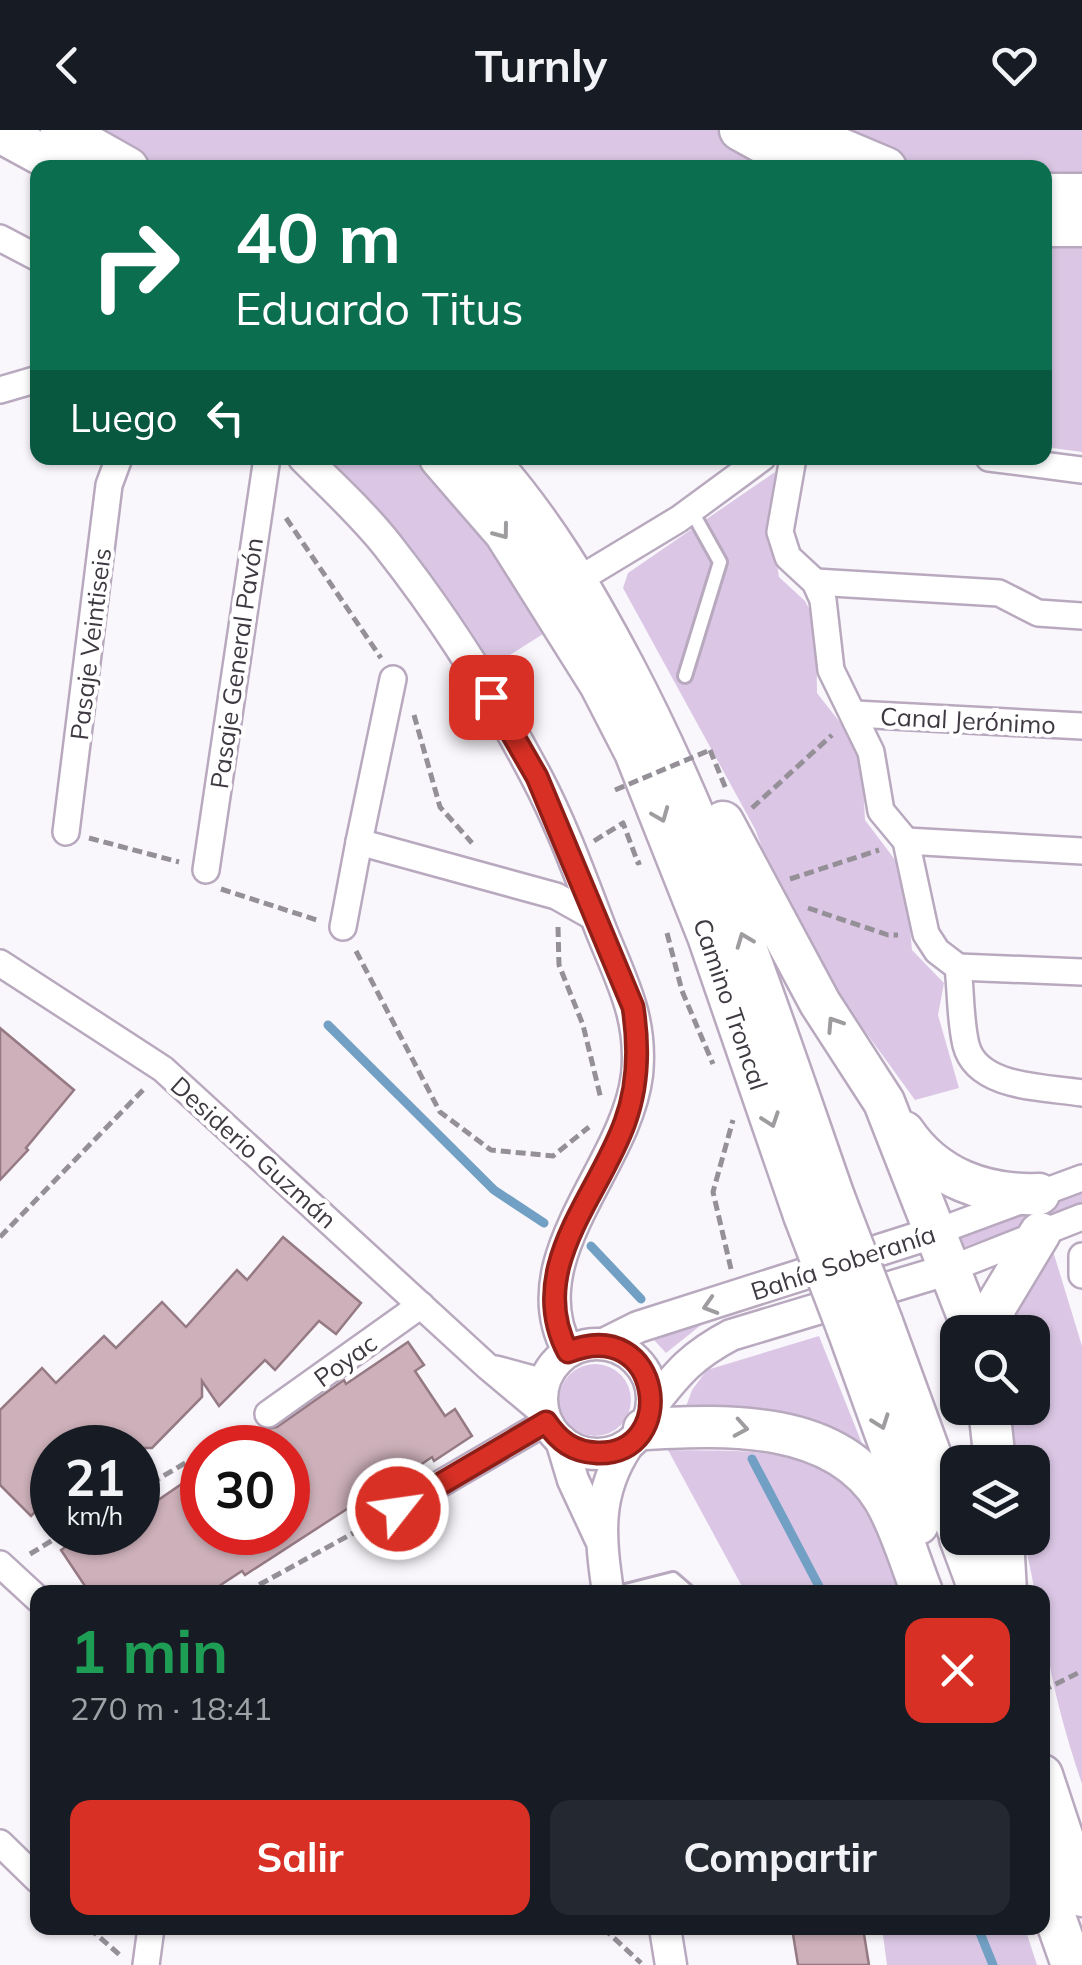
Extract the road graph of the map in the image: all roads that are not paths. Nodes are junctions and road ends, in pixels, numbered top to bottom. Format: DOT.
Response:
graph roads {
  1 [pos="61,130"];
  2 [pos="740,130"];
  3 [pos="796,130"];
  4 [pos="0,132"];
  5 [pos="0,156"];
  6 [pos="51,160"];
  7 [pos="114,160"];
  8 [pos="794,160"];
  9 [pos="867,160"];
  10 [pos="30,171"];
  11 [pos="1052,194"];
  12 [pos="1082,194"];
  13 [pos="1052,226"];
  14 [pos="1082,226"];
  15 [pos="0,238"];
  16 [pos="30,254"];
  17 [pos="30,381"];
  18 [pos="0,390"];
  19 [pos="117,465"];
  20 [pos="266,465"];
  21 [pos="311,465"];
  22 [pos="446,465"];
  23 [pos="492,465"];
  24 [pos="752,465"];
  25 [pos="792,465"];
  26 [pos="1043,465"];
  27 [pos="1082,470"];
  28 [pos="691,510"];
  29 [pos="578,580"];
  30 [pos="815,582"];
  31 [pos="1082,616"];
  32 [pos="615,649"];
  33 [pos="685,676"];
  34 [pos="393,679"];
  35 [pos="855,714"];
  36 [pos="1082,726"];
  37 [pos="66,832"];
  38 [pos="906,841"];
  39 [pos="359,842"];
  40 [pos="1082,851"];
  41 [pos="206,870"];
  42 [pos="597,919"];
  43 [pos="343,927"];
  44 [pos="0,962"];
  45 [pos="958,967"];
  46 [pos="1082,972"];
  47 [pos="1082,1093"];
  48 [pos="884,1102"];
  49 [pos="1082,1178"];
  50 [pos="819,1206"];
  51 [pos="1039,1213"];
  52 [pos="1082,1217"];
  53 [pos="943,1251"];
  54 [pos="1082,1256"];
  55 [pos="1082,1274"];
  56 [pos="421,1305"];
  57 [pos="967,1315"];
  58 [pos="994,1315"];
  59 [pos="865,1326"];
  60 [pos="604,1344"];
  61 [pos="568,1352"];
  62 [pos="488,1367"];
  63 [pos="544,1382"];
  64 [pos="268,1414"];
  65 [pos="550,1425"];
  66 [pos="641,1426"];
  67 [pos="940,1491"];
  68 [pos="398,1509"];
  69 [pos="600,1538"];
  70 [pos="966,1555"];
  71 [pos="1004,1555"];
  72 [pos="3,1566"];
  73 [pos="607,1585"];
  74 [pos="649,1585"];
  75 [pos="680,1585"];
  76 [pos="919,1585"];
  77 [pos="940,1585"];
  78 [pos="977,1585"];
  79 [pos="1006,1585"];
  80 [pos="30,1591"];
  81 [pos="1050,1799"];
  82 [pos="0,1843"];
  83 [pos="30,1872"];
  84 [pos="1082,1896"];
  85 [pos="1050,1903"];
  86 [pos="150,1935"];
  87 [pos="666,1935"];
  88 [pos="146,1965"];
  89 [pos="671,1965"];
  90 [pos="1072,1965"];
  1 -- 7 [label="main road"];
  2 -- 8 [label="main road"];
  3 -- 9 [label="main road"];
  4 -- 6 [label="main road"];
  5 -- 10 [label="main road"];
  11 -- 12 [label="main road"];
  13 -- 14 [label="main road"];
  15 -- 16 [label="street"];
  17 -- 18 [label="street"];
  19 -- 37 [label="street, Pasaje Veintiseis"];
  20 -- 41 [label="street, Pasaje General Pavón"];
  21 -- 42 [label="street"];
  22 -- 50 [label="main road, Camino Troncal, one-way"];
  23 -- 29 [label="main road, Camino Troncal"];
  24 -- 28 [label="street"];
  25 -- 30 [label="street"];
  26 -- 27 [label="street"];
  28 -- 29 [label="street"];
  28 -- 33 [label="lane"];
  29 -- 32 [label="main road, Camino Troncal"];
  30 -- 31 [label="street"];
  30 -- 35 [label="street"];
  48 -- 32 [label="main road, one-way"];
  50 -- 32 [label="main road, Camino Troncal, one-way"];
  34 -- 39 [label="street"];
  35 -- 36 [label="street, Canal Jerónimo"];
  35 -- 38 [label="street"];
  38 -- 40 [label="street"];
  38 -- 45 [label="street"];
  39 -- 42 [label="street"];
  39 -- 43 [label="street"];
  42 -- 61 [label="street"];
  44 -- 56 [label="street, Desiderio Guzmán"];
  45 -- 46 [label="street"];
  45 -- 47 [label="street"];
  48 -- 51 [label="main road"];
  48 -- 53 [label="main road"];
  49 -- 51 [label="street, Bahía Soberanía"];
  50 -- 59 [label="main road, Camino Troncal, bridge"];
  51 -- 52 [label="street, Bahía Soberanía"];
  51 -- 53 [label="street, Bahía Soberanía"];
  51 -- 53 [label="street, Bahía Soberanía"];
  51 -- 58 [label="main road"];
  53 -- 57 [label="main road"];
  53 -- 60 [label="street, Bahía Soberanía, one-way"];
  53 -- 66 [label="street, Bahía Soberanía"];
  54 -- 55 [label="street"];
  56 -- 62 [label="street, Desiderio Guzmán"];
  56 -- 64 [label="street, Poyac"];
  59 -- 67 [label="main road, Camino Troncal"];
  59 -- 77 [label="main road, Camino Troncal, one-way"];
  60 -- 61 [label="street"];
  60 -- 66 [label="street"];
  61 -- 63 [label="street"];
  62 -- 63 [label="street, Desiderio Guzmán"];
  62 -- 65 [label="street, Desiderio Guzmán"];
  63 -- 65 [label="street"];
  65 -- 66 [label="street"];
  65 -- 68 [label="street"];
  65 -- 69 [label="street"];
  66 -- 69 [label="street, Bahía Soberanía"];
  66 -- 76 [label="main road, one-way"];
  69 -- 73 [label="street"];
  70 -- 78 [label="main road"];
  71 -- 79 [label="main road"];
  72 -- 80 [label="street"];
  74 -- 75 [label="lane"];
  81 -- 84 [label="main road"];
  82 -- 83 [label="street"];
  85 -- 90 [label="main road"];
  86 -- 88 [label="street"];
  87 -- 89 [label="street"];
}
